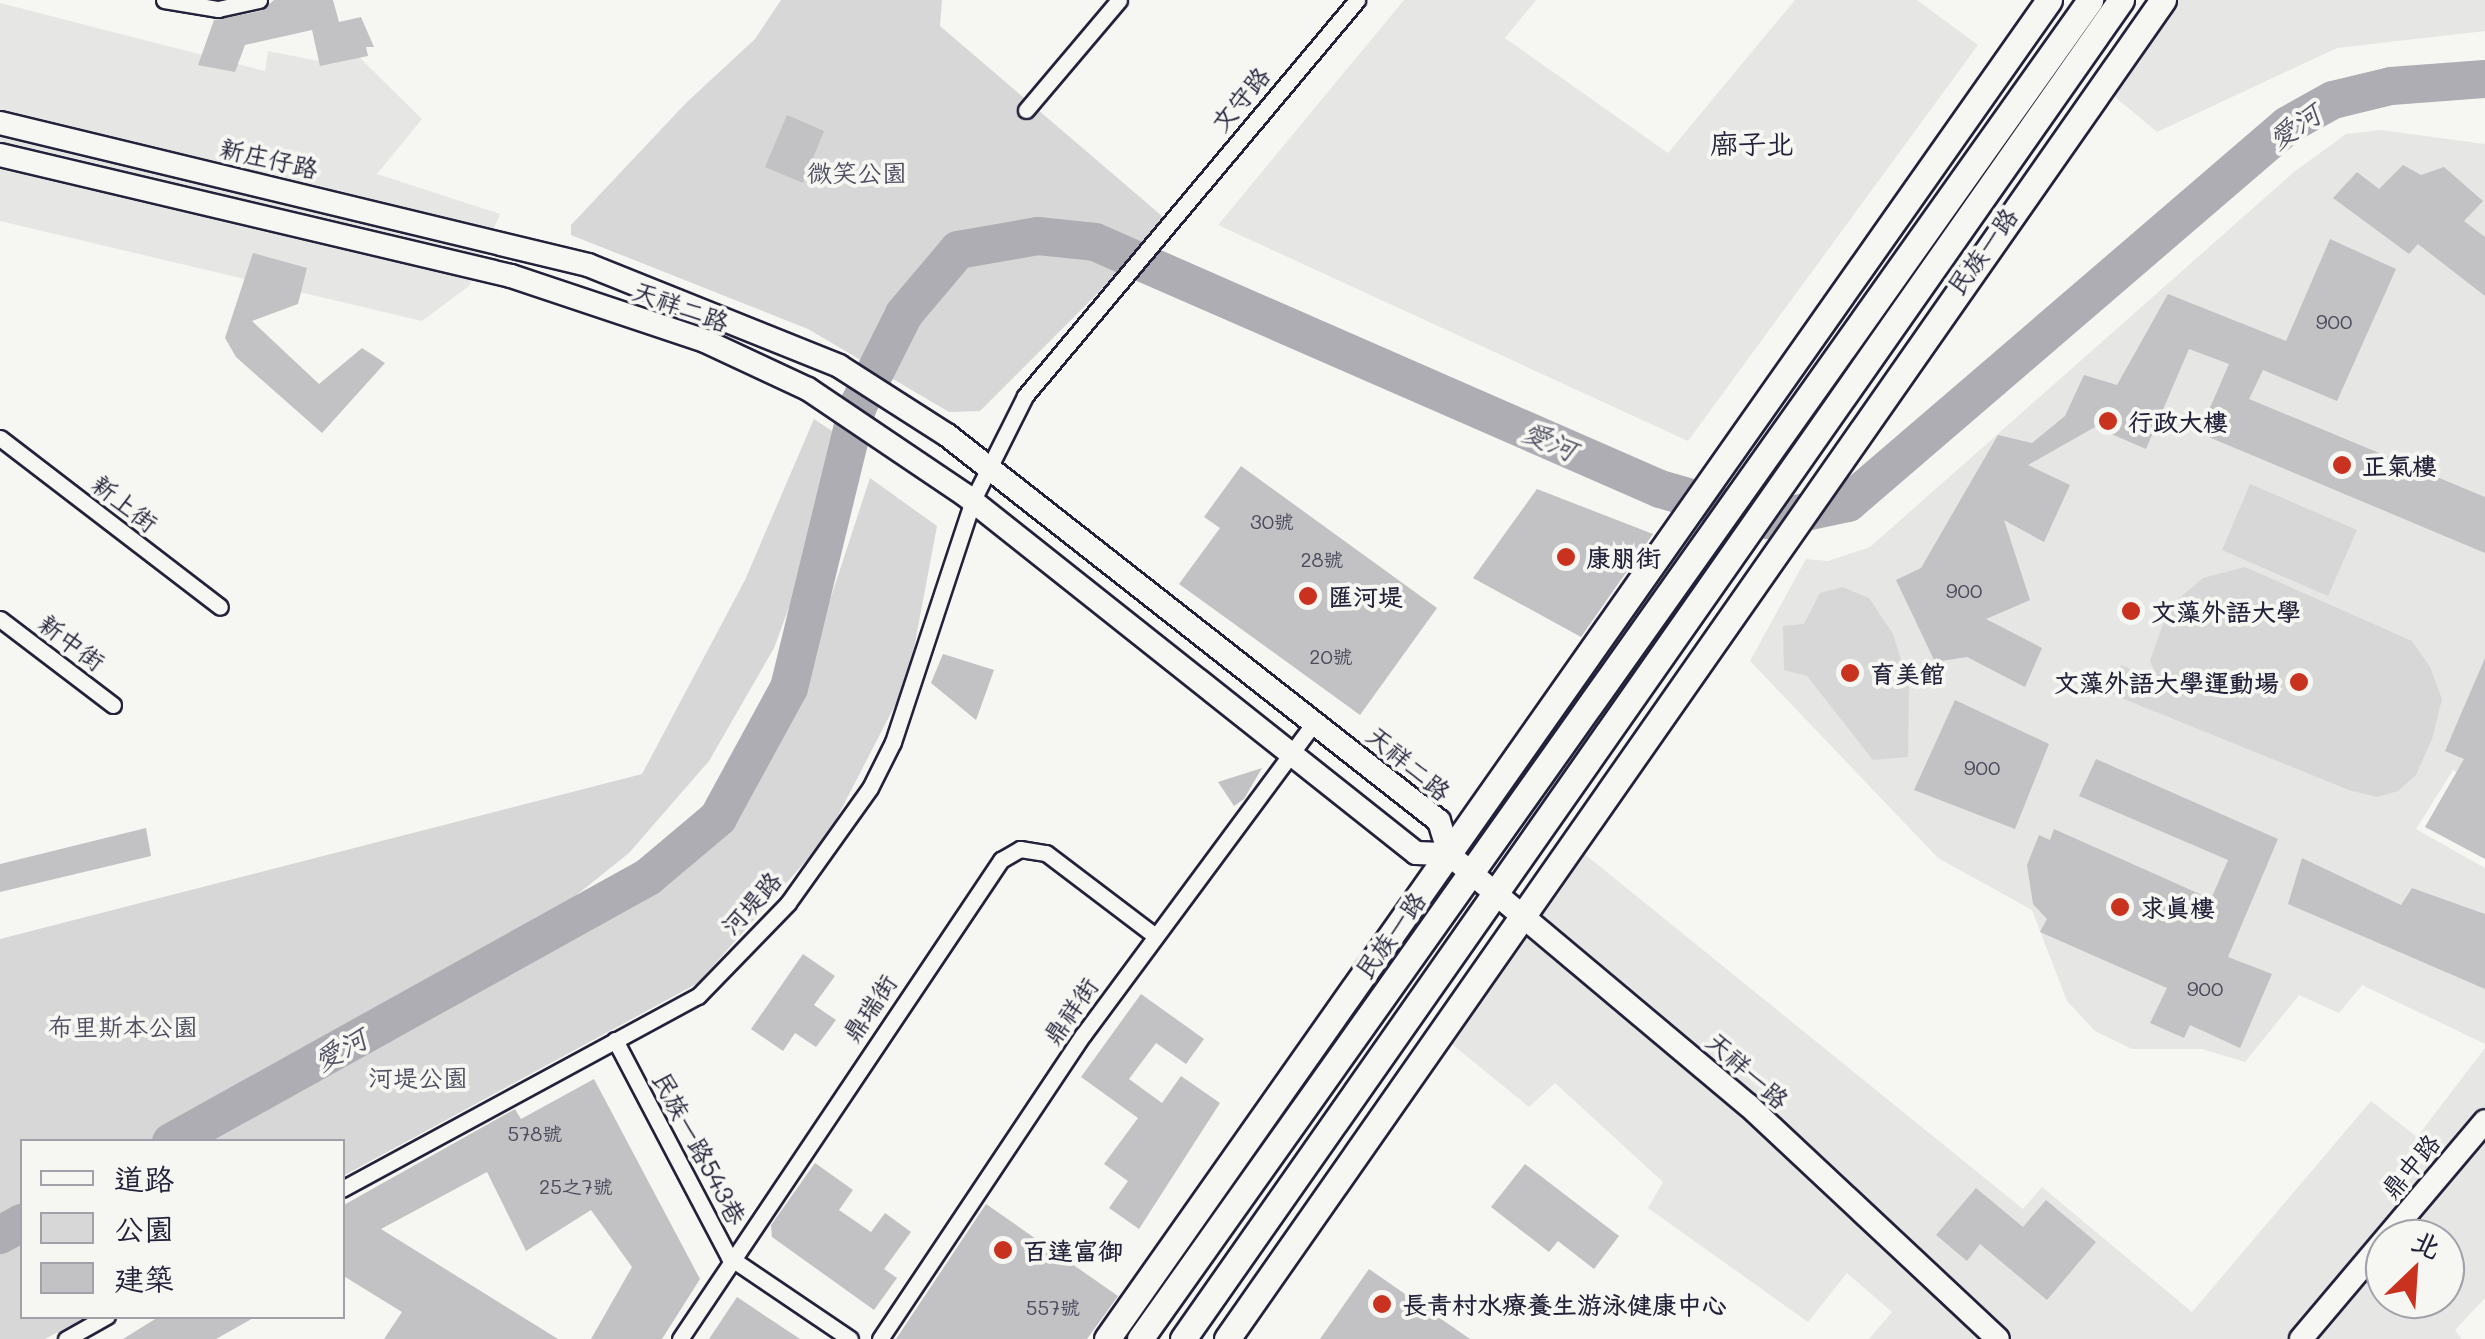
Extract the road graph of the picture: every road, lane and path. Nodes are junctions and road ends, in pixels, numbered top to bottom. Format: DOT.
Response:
graph roads {
  1 [pos="164,0"];
  2 [pos="260,0"];
  3 [pos="1119,0"];
  4 [pos="1357,0"];
  5 [pos="2050,0"];
  6 [pos="2090,0"];
  7 [pos="2121,0"];
  8 [pos="2163,0"];
  9 [pos="1026,110"];
  10 [pos="0,123"];
  11 [pos="0,155"];
  12 [pos="526,249"];
  13 [pos="0,438"];
  14 [pos="988,467"];
  15 [pos="973,500"];
  16 [pos="1667,542"];
  17 [pos="1690,569"];
  18 [pos="220,607"];
  19 [pos="0,619"];
  20 [pos="114,705"];
  21 [pos="1314,722"];
  22 [pos="1292,751"];
  23 [pos="1449,854"];
  24 [pos="1475,875"];
  25 [pos="1499,895"];
  26 [pos="1522,913"];
  27 [pos="1154,935"];
  28 [pos="615,1040"];
  29 [pos="2485,1121"];
  30 [pos="345,1186"];
  31 [pos="729,1257"];
  32 [pos="102,1319"];
  33 [pos="66,1339"];
  34 [pos="680,1339"];
  35 [pos="850,1339"];
  36 [pos="880,1339"];
  37 [pos="1107,1339"];
  38 [pos="1140,1339"];
  39 [pos="1183,1339"];
  40 [pos="1227,1339"];
  41 [pos="1998,1339"];
  42 [pos="2301,1339"];
  1 -- 2 [label="street"];
  3 -- 9 [label="street"];
  4 -- 14 [label="street, 文守路"];
  5 -- 16 [label="main road, 民族一路"];
  6 -- 17 [label="main road, 民族一路"];
  7 -- 25 [label="main road, 民族一路"];
  8 -- 26 [label="main road, 民族一路"];
  10 -- 12 [label="street, 新庄仔路"];
  11 -- 15 [label="street, 天祥二路"];
  12 -- 14 [label="street, 天祥二路"];
  13 -- 18 [label="street, 新上街"];
  14 -- 15 [label="street, 河堤路"];
  14 -- 21 [label="street, 天祥二路"];
  15 -- 22 [label="street"];
  15 -- 28 [label="street, 河堤路"];
  16 -- 17 [label="main road"];
  16 -- 23 [label="main road, 民族一路"];
  17 -- 24 [label="main road, 民族一路"];
  19 -- 20 [label="street, 新中街"];
  21 -- 22 [label="street, 鼎祥街"];
  21 -- 23 [label="street, 天祥二路"];
  22 -- 23 [label="street"];
  22 -- 27 [label="street, 鼎祥街"];
  23 -- 24 [label="street, 天祥一路"];
  23 -- 37 [label="main road, 民族一路"];
  24 -- 25 [label="street, 天祥一路"];
  24 -- 38 [label="main road, 民族一路"];
  25 -- 26 [label="street, 天祥一路"];
  25 -- 39 [label="main road"];
  26 -- 40 [label="main road"];
  26 -- 41 [label="street, 天祥一路"];
  27 -- 31 [label="street, 鼎瑞街"];
  27 -- 36 [label="street, 鼎祥街"];
  28 -- 30 [label="street, 河堤路"];
  28 -- 31 [label="street, 民族一路543巷"];
  29 -- 42 [label="street, 鼎中路"];
  31 -- 34 [label="street, 鼎瑞街"];
  31 -- 35 [label="street, 民族一路543巷"];
  32 -- 33 [label="street"];
}
